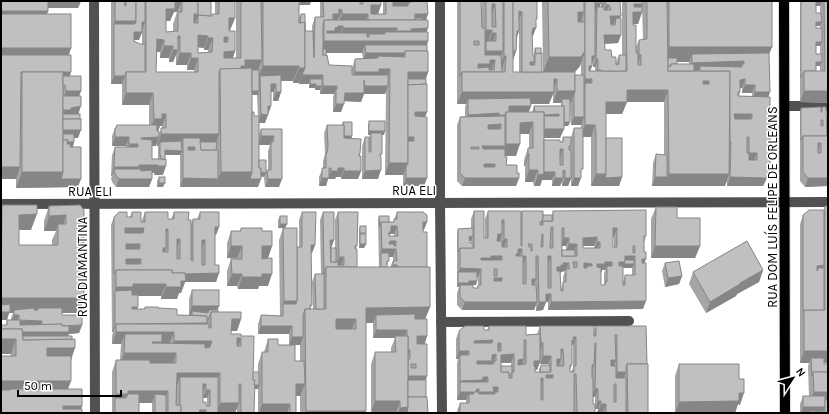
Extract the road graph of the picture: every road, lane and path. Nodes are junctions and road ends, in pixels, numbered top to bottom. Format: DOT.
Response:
graph roads {
  1 [pos="94,1"];
  2 [pos="440,1"];
  3 [pos="784,1"];
  4 [pos="784,106"];
  5 [pos="828,106"];
  6 [pos="784,202"];
  7 [pos="828,202"];
  8 [pos="440,203"];
  9 [pos="1,204"];
  10 [pos="95,204"];
  11 [pos="630,321"];
  12 [pos="440,322"];
  13 [pos="95,413"];
  14 [pos="442,413"];
  15 [pos="785,413"];
  1 -- 10 [label="street, RUA DIAMANTINA"];
  2 -- 8 [label="street"];
  3 -- 4 [label="main road, RUA DOM LUÍS FELIPE DE ORLEANS"];
  4 -- 5 [label="street"];
  4 -- 6 [label="main road, RUA DOM LUÍS FELIPE DE ORLEANS"];
  6 -- 7 [label="street, RUA ELI"];
  6 -- 8 [label="street, RUA ELI"];
  6 -- 15 [label="main road, RUA DOM LUÍS FELIPE DE ORLEANS"];
  8 -- 10 [label="street, RUA ELI"];
  8 -- 12 [label="street"];
  9 -- 10 [label="street, RUA ELI"];
  10 -- 13 [label="street, RUA DIAMANTINA"];
  11 -- 12 [label="street"];
  12 -- 14 [label="street"];
}
